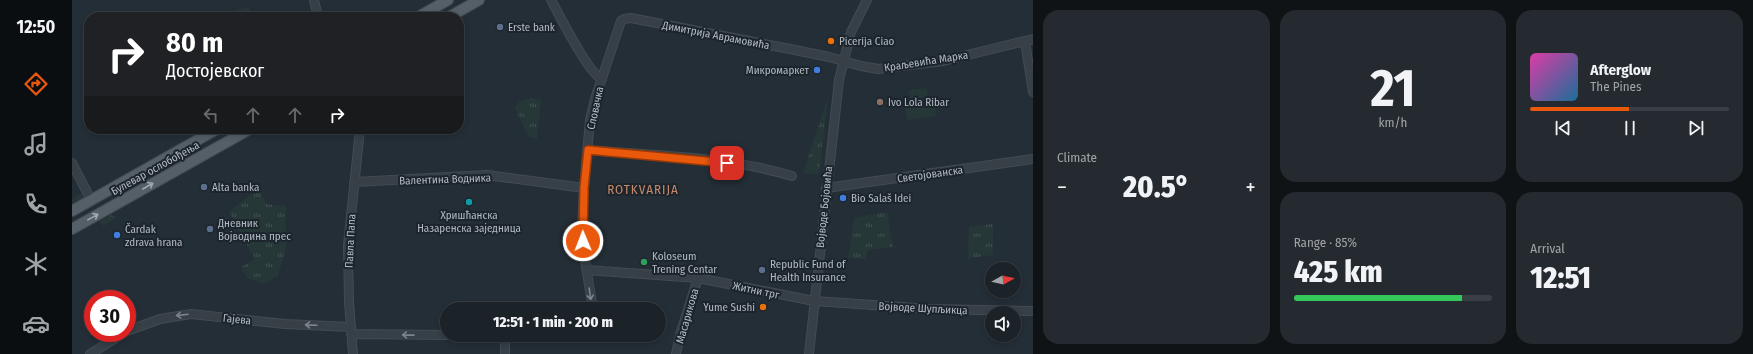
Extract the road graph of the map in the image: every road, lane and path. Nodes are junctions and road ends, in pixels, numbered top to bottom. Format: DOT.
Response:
graph roads {
  1 [pos="314,0"];
  2 [pos="448,0"];
  3 [pos="479,0"];
  4 [pos="550,0"];
  5 [pos="867,0"];
  6 [pos="317,12"];
  7 [pos="427,12"];
  8 [pos="458,12"];
  9 [pos="1029,41"];
  10 [pos="611,52"];
  11 [pos="843,61"];
  12 [pos="602,79"];
  13 [pos="1033,92"];
  14 [pos="208,134"];
  15 [pos="241,134"];
  16 [pos="359,134"];
  17 [pos="588,150"];
  18 [pos="1033,159"];
  19 [pos="72,163"];
  20 [pos="74,173"];
  21 [pos="792,176"];
  22 [pos="354,182"];
  23 [pos="584,188"];
  24 [pos="826,188"];
  25 [pos="91,200"];
  26 [pos="72,211"];
  27 [pos="72,229"];
  28 [pos="587,270"];
  29 [pos="698,278"];
  30 [pos="814,301"];
  31 [pos="592,302"];
  32 [pos="1033,311"];
  33 [pos="136,328"];
  34 [pos="351,330"];
  35 [pos="440,335"];
  36 [pos="109,342"];
  37 [pos="505,342"];
  38 [pos="90,354"];
  39 [pos="353,354"];
  40 [pos="505,354"];
  41 [pos="676,354"];
  42 [pos="809,354"];
  1 -- 6 [label="street"];
  2 -- 7 [label="main road"];
  3 -- 8 [label="main road"];
  4 -- 12 [label="street"];
  5 -- 11 [label="street, Војводе Бојовића"];
  9 -- 11 [label="street, Краљевића Марка"];
  9 -- 13 [label="street"];
  10 -- 11 [label="street, Димитрија Аврамовића"];
  10 -- 12 [label="street, Словачка"];
  11 -- 24 [label="street, Војводе Бојовића"];
  12 -- 17 [label="street, Словачка"];
  14 -- 25 [label="main road, Булевар ослобођења"];
  27 -- 15 [label="main road, Булевар ослобођења, one-way"];
  16 -- 22 [label="street, Павла Папа"];
  17 -- 21 [label="street"];
  17 -- 23 [label="street, Словачка"];
  18 -- 24 [label="street, Светојованска"];
  19 -- 20 [label="street"];
  20 -- 25 [label="street"];
  22 -- 23 [label="street, Валентина Водника"];
  22 -- 34 [label="street, Павла Папа"];
  23 -- 28 [label="street, Словачка"];
  24 -- 30 [label="street, Војводе Бојовића"];
  25 -- 26 [label="main road, Булевар ослобођења"];
  28 -- 29 [label="street, Житни трг"];
  28 -- 31 [label="street, Словачка, one-way"];
  29 -- 30 [label="street, Житни трг"];
  29 -- 41 [label="street, Масарикова"];
  30 -- 32 [label="street, Војводе Шупљикца"];
  30 -- 42 [label="street, Војводе Бојовића"];
  34 -- 33 [label="street, Гајева, one-way"];
  35 -- 34 [label="street, Гајева, one-way"];
  34 -- 39 [label="street, Павла Папа"];
  36 -- 38 [label="street"];
  37 -- 40 [label="street"];
}
